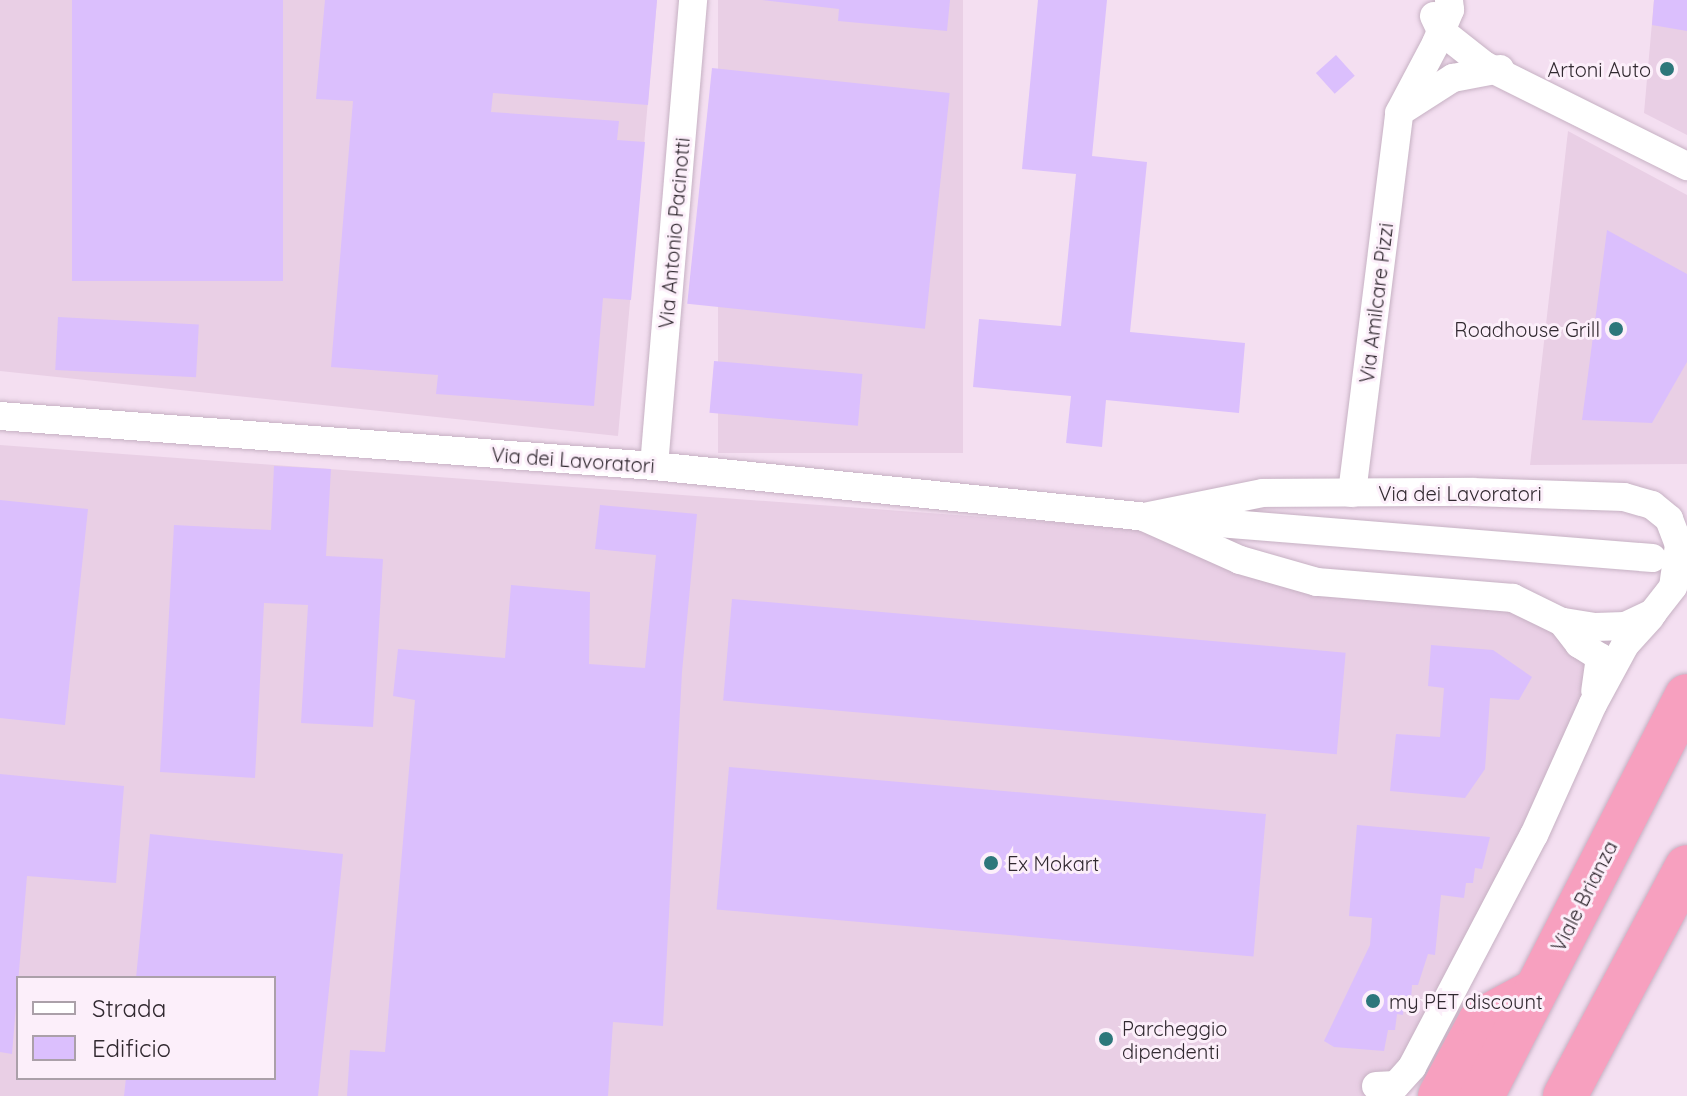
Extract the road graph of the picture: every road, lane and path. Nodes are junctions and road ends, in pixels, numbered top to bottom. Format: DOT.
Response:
graph roads {
  1 [pos="693,0"];
  2 [pos="1442,10"];
  3 [pos="1500,69"];
  4 [pos="1399,113"];
  5 [pos="1687,166"];
  6 [pos="0,416"];
  7 [pos="654,466"];
  8 [pos="1352,493"];
  9 [pos="1144,517"];
  10 [pos="1652,558"];
  11 [pos="1653,613"];
  12 [pos="1562,622"];
  13 [pos="1687,696"];
  14 [pos="1593,704"];
  15 [pos="1687,867"];
  16 [pos="1535,991"];
  17 [pos="1376,1086"];
  18 [pos="1440,1096"];
  19 [pos="1482,1096"];
  20 [pos="1565,1096"];
  1 -- 7 [label="street, Via Antonio Pacinotti"];
  2 -- 3 [label="street"];
  2 -- 4 [label="street, Via Amilcare Pizzi"];
  3 -- 4 [label="street"];
  3 -- 5 [label="street"];
  4 -- 8 [label="street, Via Amilcare Pizzi"];
  6 -- 7 [label="street, Via dei Lavoratori"];
  7 -- 9 [label="street, Via dei Lavoratori"];
  8 -- 9 [label="street, Via dei Lavoratori"];
  8 -- 11 [label="street, Via dei Lavoratori"];
  9 -- 10 [label="street, Via dei Lavoratori"];
  9 -- 12 [label="street, Via dei Lavoratori"];
  11 -- 12 [label="street, Via dei Lavoratori"];
  11 -- 14 [label="street, Via dei Lavoratori"];
  12 -- 14 [label="street, Via dei Lavoratori"];
  13 -- 16 [label="highway, Viale Brianza"];
  14 -- 17 [label="street, Via dei Lavoratori"];
  15 -- 20 [label="highway"];
  16 -- 18 [label="highway"];
  16 -- 19 [label="highway, Viale Brianza"];
}
